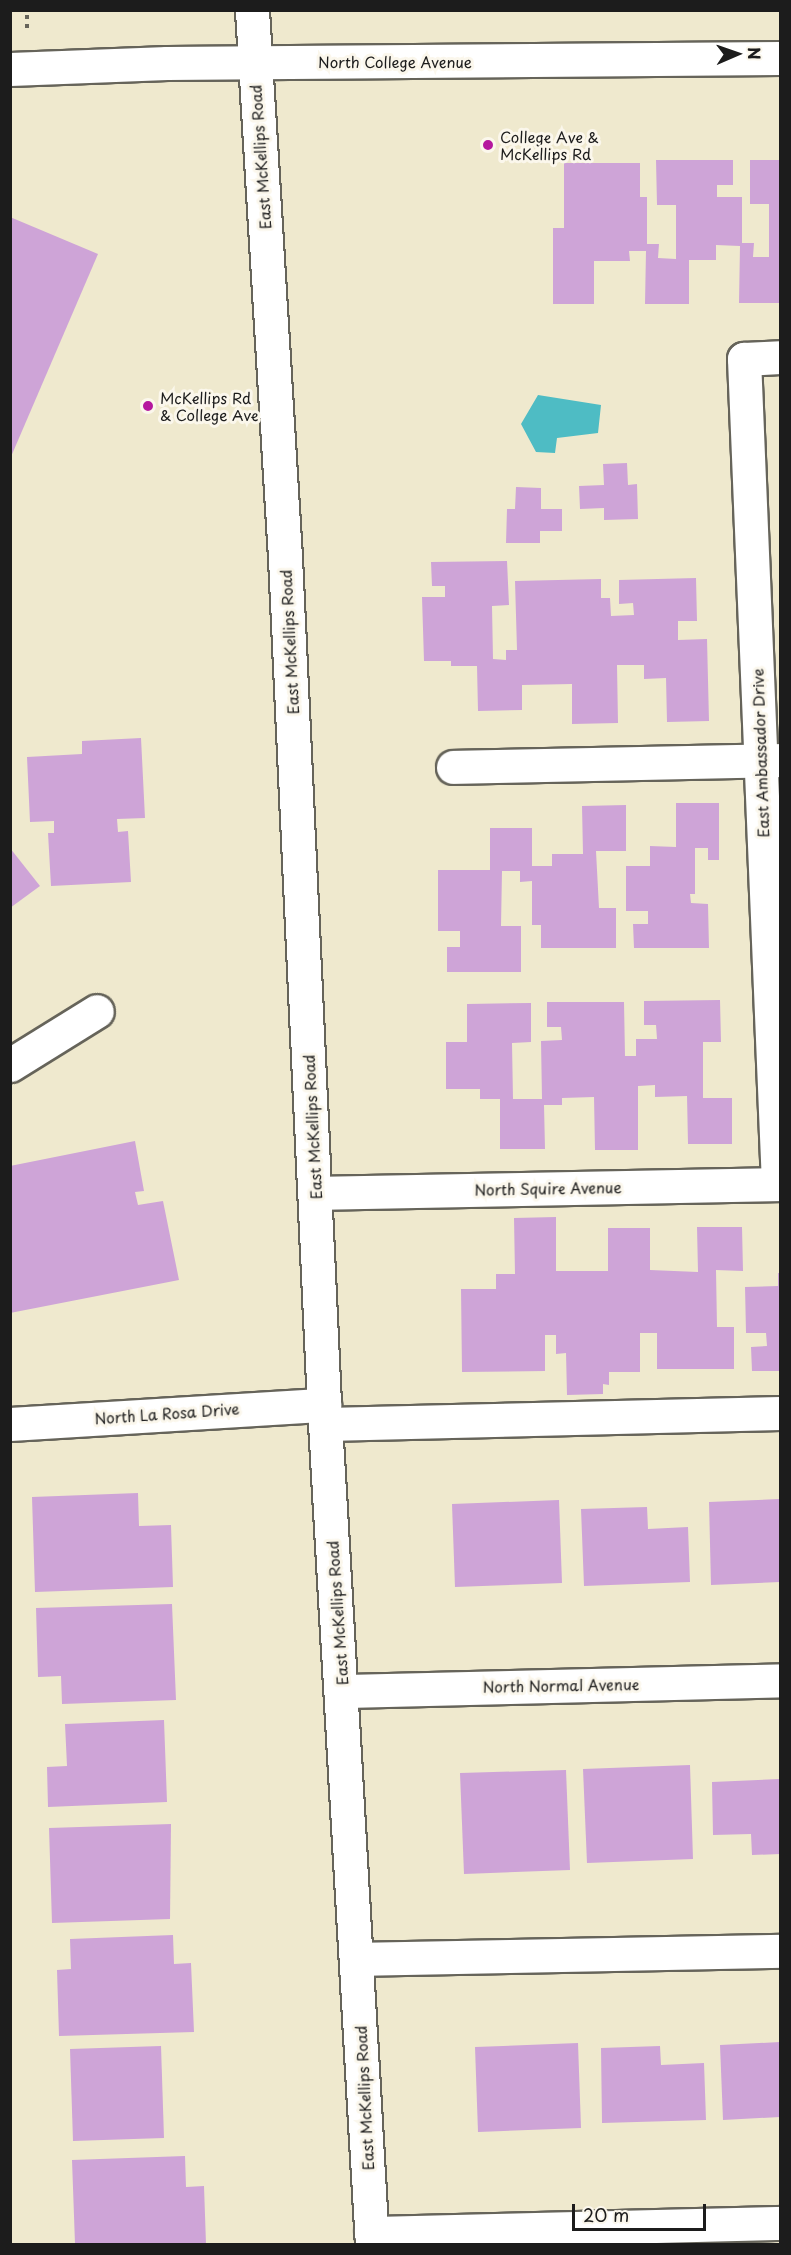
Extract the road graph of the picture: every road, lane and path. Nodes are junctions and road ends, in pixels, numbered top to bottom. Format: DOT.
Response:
graph roads {
  1 [pos="252,10"];
  2 [pos="780,58"];
  3 [pos="254,63"];
  4 [pos="10,69"];
  5 [pos="780,357"];
  6 [pos="770,761"];
  7 [pos="453,767"];
  8 [pos="97,1011"];
  9 [pos="10,1065"];
  10 [pos="779,1184"];
  11 [pos="315,1193"];
  12 [pos="780,1413"];
  13 [pos="325,1415"];
  14 [pos="10,1424"];
  15 [pos="780,1680"];
  16 [pos="342,1691"];
  17 [pos="780,1951"];
  18 [pos="356,1959"];
  19 [pos="780,2223"];
  20 [pos="371,2239"];
  1 -- 3 [label="street, East McKellips Road"];
  2 -- 3 [label="street, North College Avenue"];
  3 -- 4 [label="street, North College Avenue"];
  3 -- 11 [label="street, East McKellips Road"];
  5 -- 6 [label="street, East Ambassador Drive"];
  6 -- 7 [label="street"];
  6 -- 10 [label="street, East Ambassador Drive"];
  8 -- 9 [label="street"];
  10 -- 11 [label="street, North Squire Avenue"];
  11 -- 13 [label="street, East McKellips Road"];
  12 -- 13 [label="street, North La Rosa Drive"];
  13 -- 14 [label="street, North La Rosa Drive"];
  13 -- 16 [label="street, East McKellips Road"];
  15 -- 16 [label="street, North Normal Avenue"];
  16 -- 18 [label="street, East McKellips Road"];
  17 -- 18 [label="street"];
  18 -- 20 [label="street, East McKellips Road"];
  19 -- 20 [label="street"];
}
